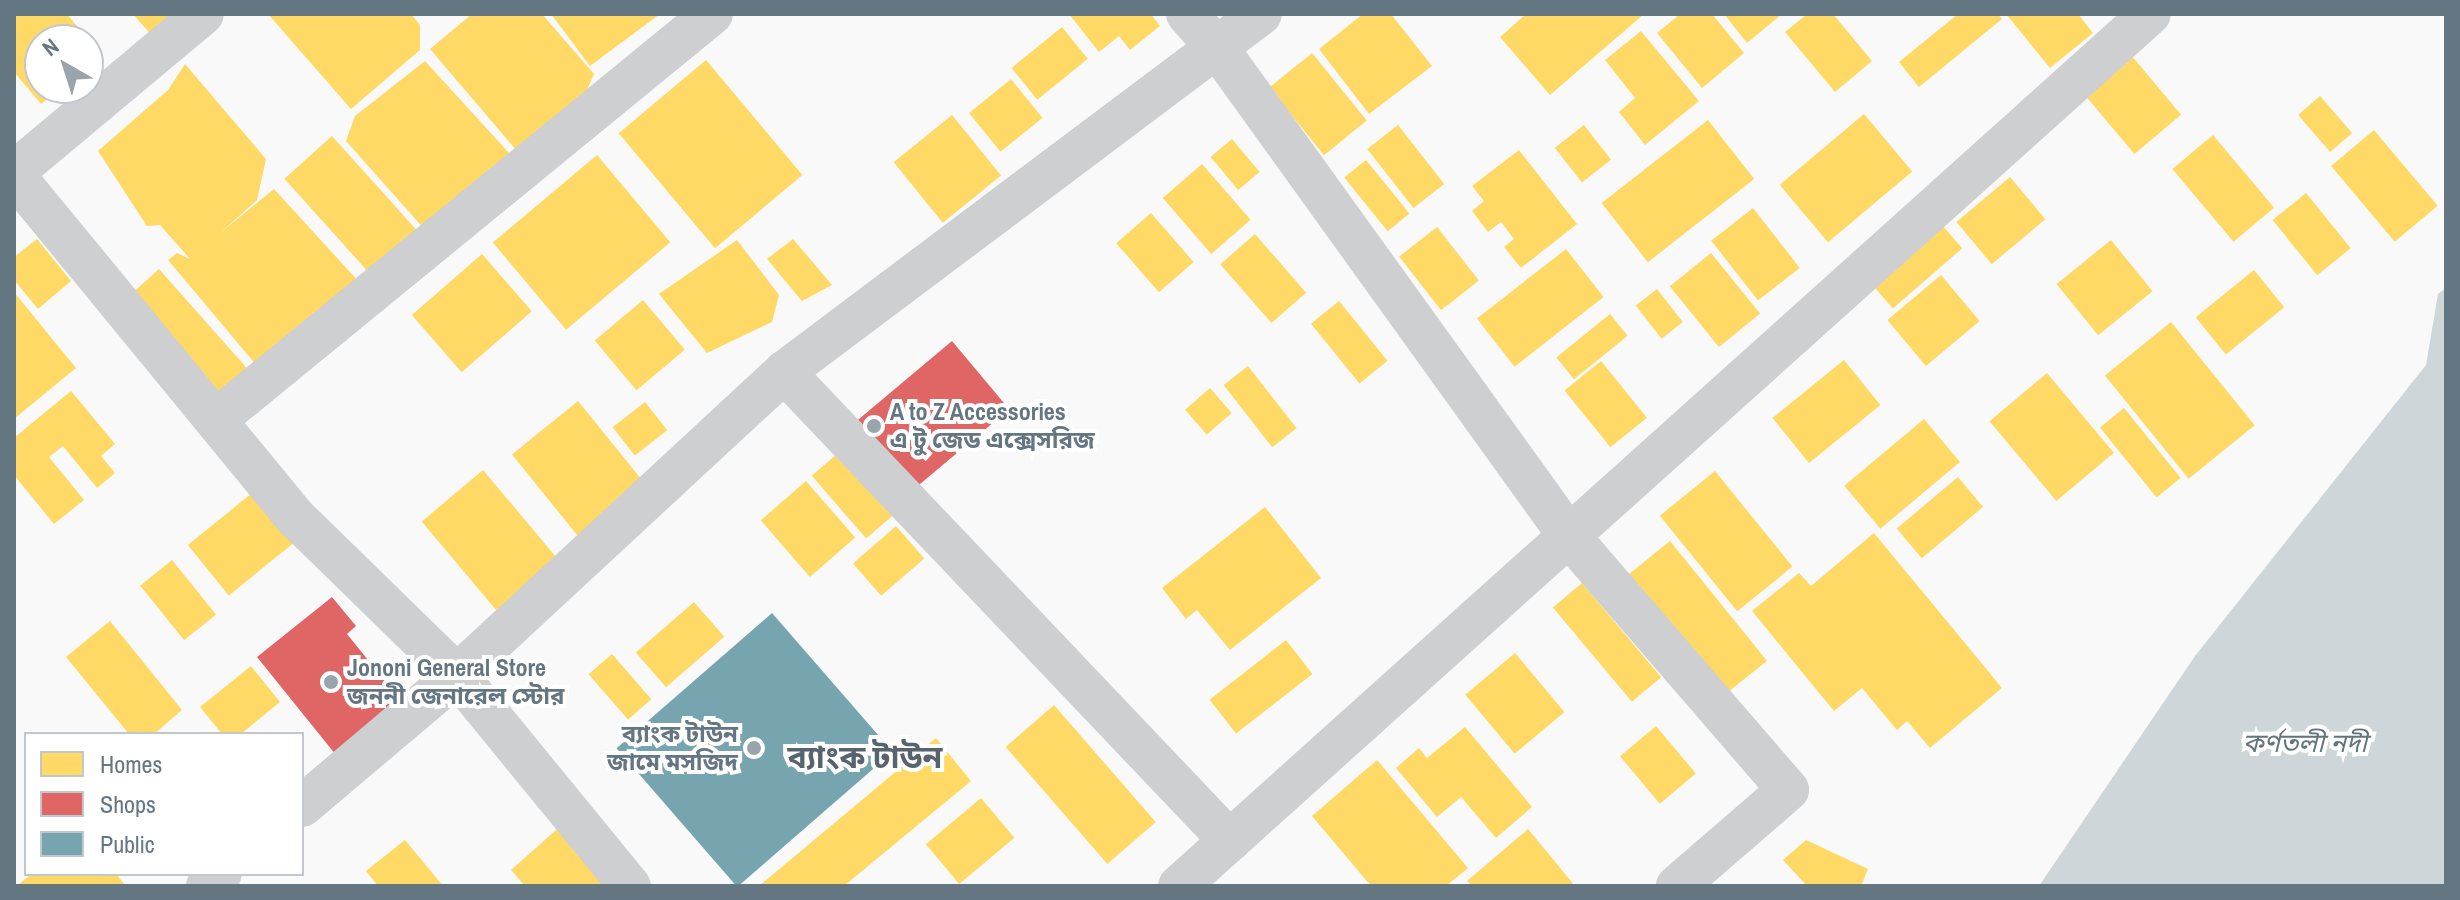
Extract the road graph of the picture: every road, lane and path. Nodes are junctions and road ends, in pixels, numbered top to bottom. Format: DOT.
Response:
graph roads {
  1 [pos="203,14"];
  2 [pos="712,14"];
  3 [pos="1187,14"];
  4 [pos="1261,14"];
  5 [pos="2150,14"];
  6 [pos="1219,50"];
  7 [pos="14,174"];
  8 [pos="784,372"];
  9 [pos="218,418"];
  10 [pos="1569,536"];
  11 [pos="457,675"];
  12 [pos="304,804"];
  13 [pos="1230,841"];
  14 [pos="630,886"];
  15 [pos="1179,886"];
  16 [pos="1677,886"];
  1 -- 7 [label="street"];
  2 -- 9 [label="street"];
  3 -- 6 [label="street"];
  4 -- 6 [label="street"];
  5 -- 10 [label="street"];
  6 -- 8 [label="street"];
  6 -- 10 [label="street"];
  7 -- 9 [label="street"];
  8 -- 11 [label="street"];
  8 -- 13 [label="street"];
  9 -- 11 [label="street"];
  10 -- 13 [label="street"];
  10 -- 16 [label="street"];
  11 -- 12 [label="street"];
  11 -- 14 [label="street"];
  13 -- 15 [label="street"];
}
